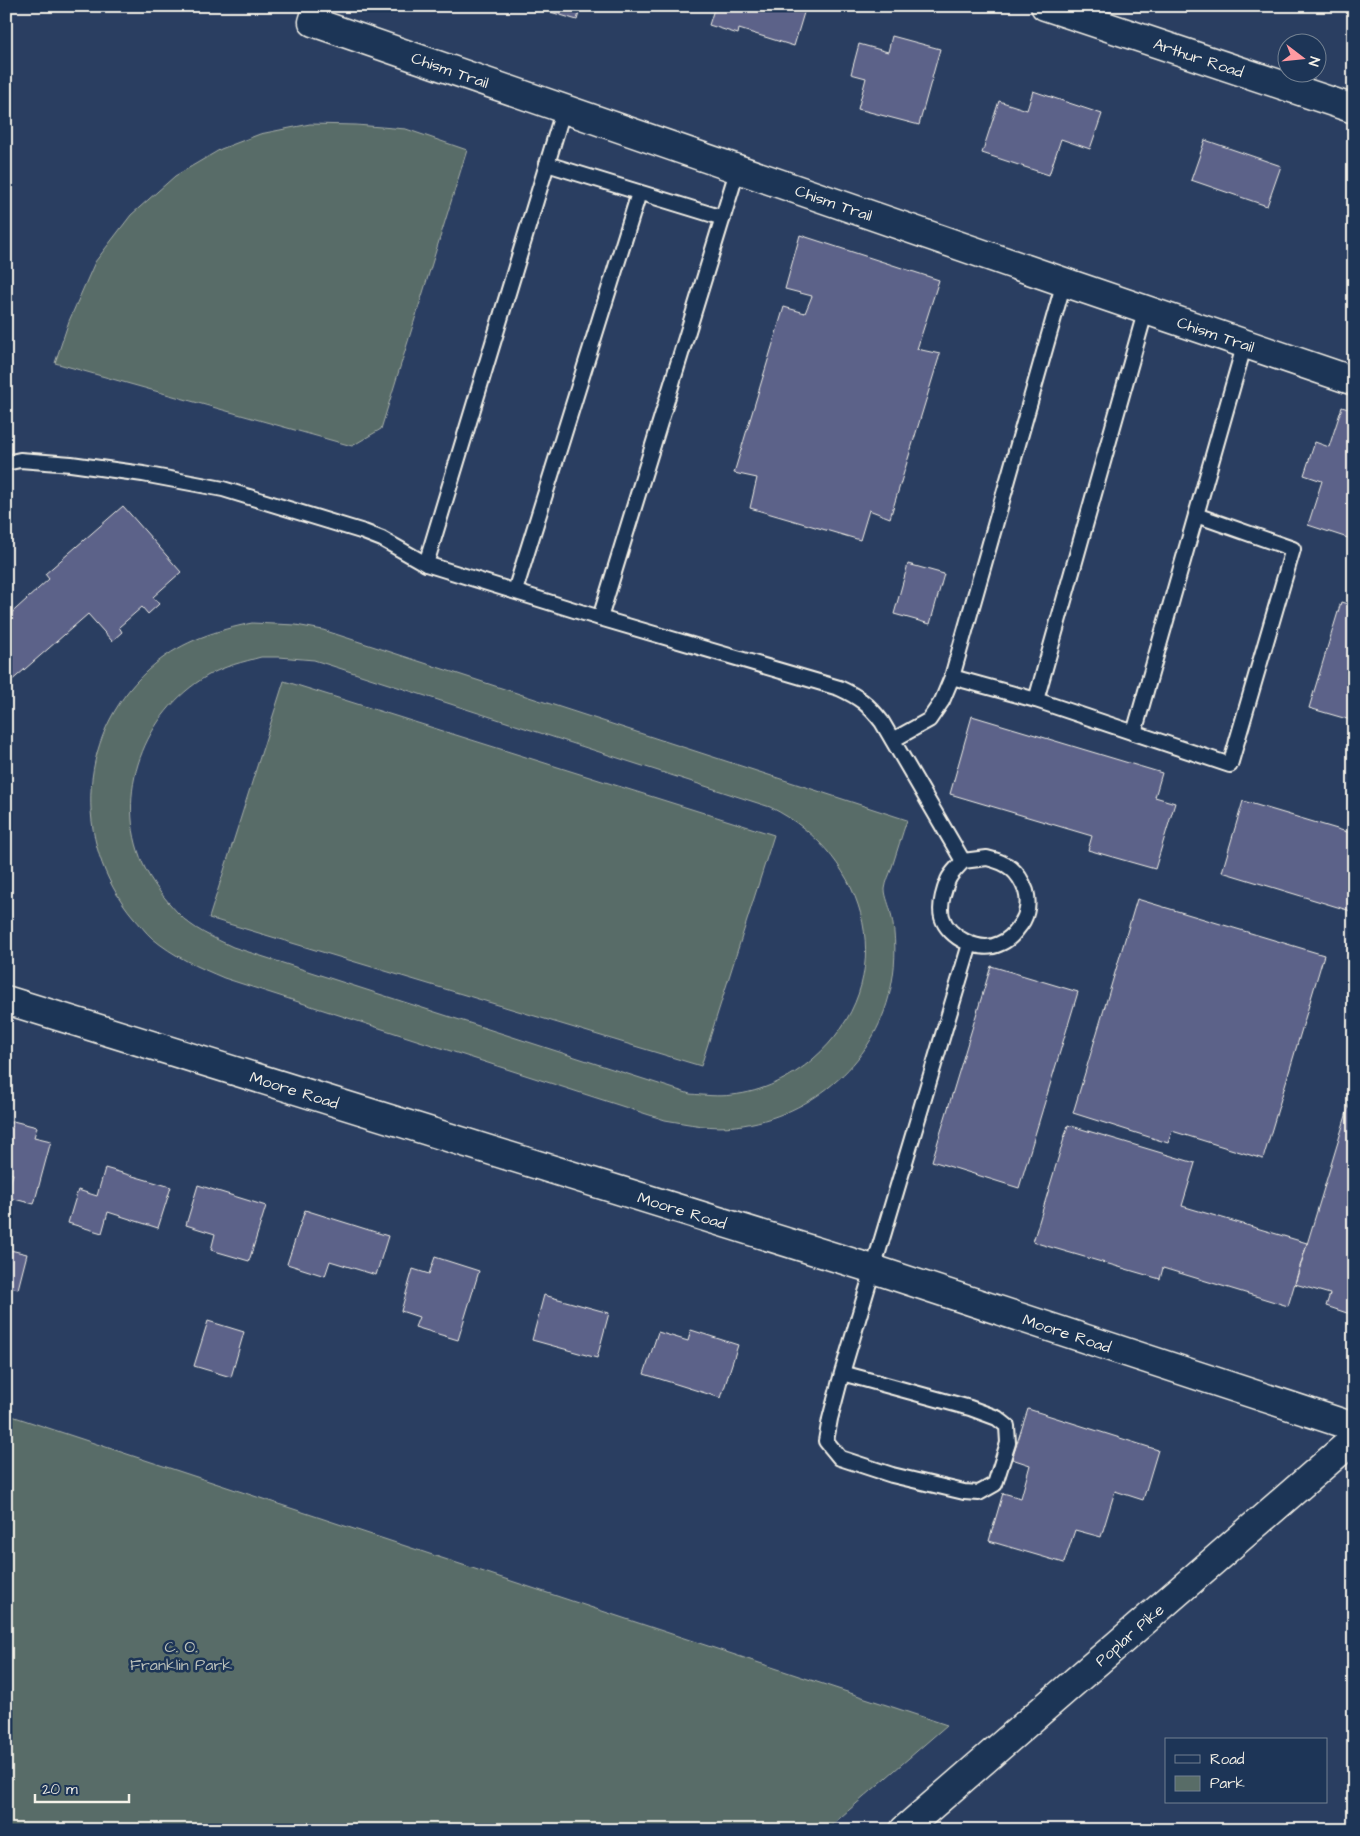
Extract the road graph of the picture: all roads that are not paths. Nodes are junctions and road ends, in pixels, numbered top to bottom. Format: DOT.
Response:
graph roads {
  1 [pos="1045,6"];
  2 [pos="315,14"];
  3 [pos="564,108"];
  4 [pos="1354,109"];
  5 [pos="547,164"];
  6 [pos="738,168"];
  7 [pos="639,193"];
  8 [pos="723,218"];
  9 [pos="1064,282"];
  10 [pos="1146,309"];
  11 [pos="1245,343"];
  12 [pos="1354,380"];
  13 [pos="6,463"];
  14 [pos="1196,515"];
  15 [pos="426,564"];
  16 [pos="515,591"];
  17 [pos="600,618"];
  18 [pos="952,678"];
  19 [pos="1036,700"];
  20 [pos="1134,733"];
  21 [pos="893,740"];
  22 [pos="962,862"];
  23 [pos="970,944"];
  24 [pos="6,1000"];
  25 [pos="873,1268"];
  26 [pos="842,1373"];
  27 [pos="1354,1427"];
  28 [pos="1354,1439"];
  29 [pos="904,1830"];
  1 -- 4 [label="street, Arthur Road"];
  2 -- 3 [label="street, Chism Trail"];
  3 -- 5 [label="lane"];
  3 -- 6 [label="street, Chism Trail"];
  5 -- 7 [label="lane"];
  5 -- 15 [label="lane"];
  6 -- 8 [label="lane"];
  6 -- 9 [label="street, Chism Trail"];
  7 -- 8 [label="lane"];
  7 -- 16 [label="lane"];
  8 -- 17 [label="lane"];
  9 -- 10 [label="street, Chism Trail"];
  9 -- 18 [label="lane"];
  10 -- 11 [label="street, Chism Trail"];
  10 -- 19 [label="lane"];
  11 -- 12 [label="street, Chism Trail"];
  11 -- 14 [label="lane"];
  13 -- 15 [label="lane"];
  14 -- 20 [label="lane"];
  14 -- 20 [label="lane"];
  15 -- 16 [label="lane"];
  16 -- 17 [label="lane"];
  17 -- 21 [label="lane"];
  18 -- 19 [label="lane"];
  18 -- 21 [label="lane"];
  19 -- 20 [label="lane"];
  21 -- 22 [label="lane"];
  22 -- 23 [label="lane"];
  22 -- 23 [label="lane"];
  23 -- 25 [label="lane"];
  24 -- 25 [label="street, Moore Road"];
  25 -- 26 [label="lane"];
  25 -- 27 [label="street, Moore Road"];
  26 -- 26 [label="lane"];
  28 -- 29 [label="street, Poplar Pike"];
}
